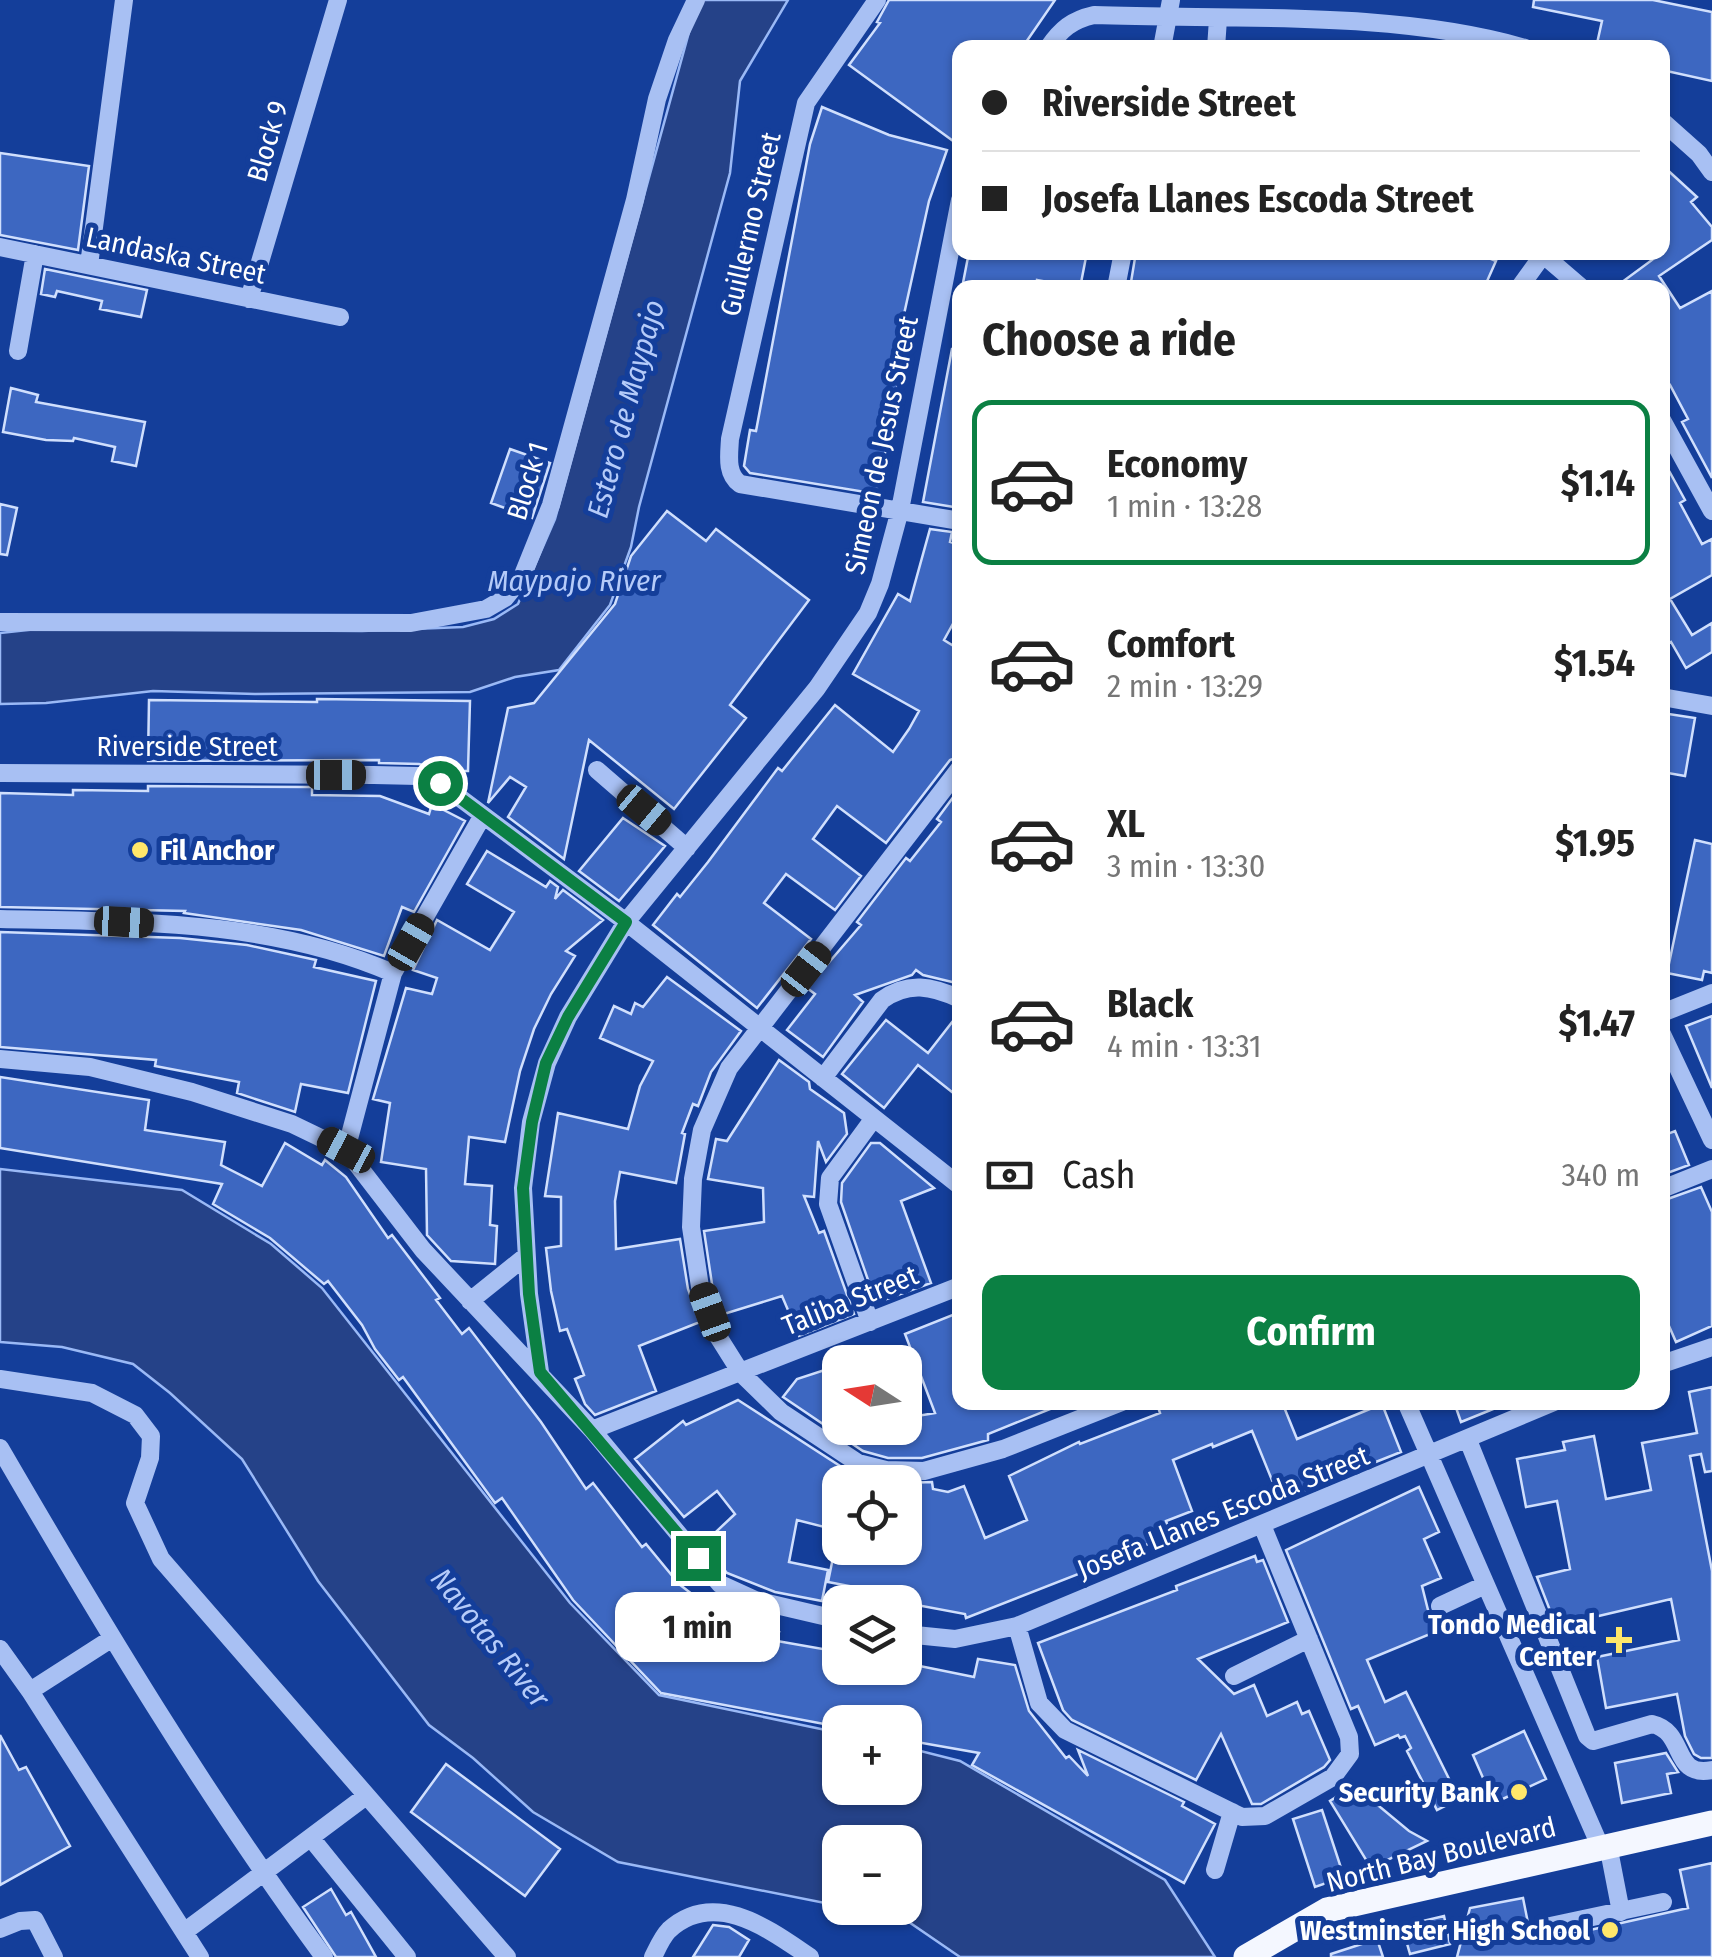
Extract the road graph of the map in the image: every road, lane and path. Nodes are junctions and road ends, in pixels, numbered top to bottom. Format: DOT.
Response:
graph roads {
  1 [pos="124,0"];
  2 [pos="338,0"];
  3 [pos="696,0"];
  4 [pos="877,0"];
  5 [pos="1169,9"];
  6 [pos="1218,19"];
  7 [pos="1054,40"];
  8 [pos="1163,40"];
  9 [pos="1217,40"];
  10 [pos="1499,40"];
  11 [pos="1670,128"];
  12 [pos="1712,172"];
  13 [pos="952,241"];
  14 [pos="0,246"];
  15 [pos="35,254"];
  16 [pos="1551,260"];
  17 [pos="89,265"];
  18 [pos="1573,280"];
  19 [pos="249,298"];
  20 [pos="340,318"];
  21 [pos="18,351"];
  22 [pos="1670,435"];
  23 [pos="900,510"];
  24 [pos="1712,511"];
  25 [pos="952,520"];
  26 [pos="0,622"];
  27 [pos="1670,698"];
  28 [pos="1712,706"];
  29 [pos="597,770"];
  30 [pos="0,773"];
  31 [pos="952,778"];
  32 [pos="484,815"];
  33 [pos="686,848"];
  34 [pos="0,920"];
  35 [pos="626,922"];
  36 [pos="393,974"];
  37 [pos="1712,993"];
  38 [pos="952,996"];
  39 [pos="1670,1010"];
  40 [pos="760,1027"];
  41 [pos="1670,1051"];
  42 [pos="0,1058"];
  43 [pos="823,1078"];
  44 [pos="874,1118"];
  45 [pos="1712,1140"];
  46 [pos="346,1150"];
  47 [pos="1712,1169"];
  48 [pos="952,1180"];
  49 [pos="1670,1186"];
  50 [pos="526,1256"];
  51 [pos="952,1289"];
  52 [pos="470,1302"];
  53 [pos="870,1322"];
  54 [pos="1712,1347"];
  55 [pos="1670,1361"];
  56 [pos="540,1372"];
  57 [pos="740,1374"];
  58 [pos="0,1379"];
  59 [pos="1102,1410"];
  60 [pos="1409,1410"];
  61 [pos="1536,1410"];
  62 [pos="592,1430"];
  63 [pos="1468,1440"];
  64 [pos="0,1448"];
  65 [pos="1429,1457"];
  66 [pos="1262,1525"];
  67 [pos="1485,1585"];
  68 [pos="1440,1606"];
  69 [pos="822,1616"];
  70 [pos="1016,1626"];
  71 [pos="922,1636"];
  72 [pos="1308,1638"];
  73 [pos="111,1639"];
  74 [pos="0,1649"];
  75 [pos="1234,1676"];
  76 [pos="30,1691"];
  77 [pos="1712,1770"];
  78 [pos="366,1796"];
  79 [pos="1232,1812"];
  80 [pos="1712,1823"];
  81 [pos="310,1838"];
  82 [pos="1604,1846"];
  83 [pos="1215,1870"];
  84 [pos="263,1874"];
  85 [pos="1664,1902"];
  86 [pos="1622,1912"];
  87 [pos="1541,1928"];
  88 [pos="0,1930"];
  89 [pos="184,1932"];
  90 [pos="1249,1956"];
  91 [pos="54,1957"];
  92 [pos="200,1957"];
  93 [pos="324,1957"];
  94 [pos="407,1957"];
  95 [pos="507,1957"];
  96 [pos="652,1957"];
  97 [pos="810,1957"];
  1 -- 17 [label="street"];
  2 -- 19 [label="street, Block 9"];
  3 -- 26 [label="street, Block 1"];
  4 -- 23 [label="street, Guillermo Street"];
  5 -- 6 [label="street"];
  5 -- 7 [label="street"];
  5 -- 8 [label="street"];
  6 -- 9 [label="street"];
  6 -- 10 [label="street"];
  11 -- 12 [label="street"];
  13 -- 23 [label="street, Simeon de Jesus Street"];
  14 -- 15 [label="street, Landaska Street"];
  15 -- 17 [label="street, Landaska Street"];
  15 -- 21 [label="street"];
  16 -- 18 [label="street"];
  17 -- 19 [label="street, Landaska Street"];
  19 -- 20 [label="street, Landaska Street"];
  22 -- 24 [label="street"];
  23 -- 25 [label="street"];
  23 -- 33 [label="street, Simeon de Jesus Street"];
  27 -- 28 [label="street"];
  29 -- 33 [label="street"];
  30 -- 32 [label="street, Riverside Street"];
  31 -- 40 [label="street"];
  32 -- 35 [label="street, Riverside Street"];
  32 -- 36 [label="street"];
  33 -- 35 [label="street, Simeon de Jesus Street"];
  34 -- 36 [label="street"];
  35 -- 40 [label="street, Riverside Street"];
  35 -- 50 [label="street, Simeon de Jesus Street"];
  36 -- 46 [label="street"];
  37 -- 39 [label="street"];
  38 -- 43 [label="street"];
  40 -- 43 [label="street, Riverside Street"];
  40 -- 57 [label="street"];
  41 -- 45 [label="street"];
  42 -- 46 [label="street"];
  43 -- 44 [label="street, Riverside Street"];
  44 -- 48 [label="street, Riverside Street"];
  44 -- 53 [label="street"];
  46 -- 52 [label="street"];
  47 -- 49 [label="street"];
  50 -- 52 [label="street"];
  50 -- 56 [label="street, Simeon de Jesus Street"];
  51 -- 53 [label="street, Taliba Street"];
  52 -- 56 [label="street"];
  53 -- 57 [label="street, Taliba Street"];
  54 -- 55 [label="street"];
  56 -- 62 [label="street"];
  57 -- 59 [label="street"];
  57 -- 62 [label="street, Taliba Street"];
  58 -- 78 [label="street"];
  60 -- 65 [label="street"];
  61 -- 63 [label="street, Josefa Llanes Escoda Street"];
  62 -- 69 [label="street"];
  63 -- 65 [label="street, Josefa Llanes Escoda Street"];
  63 -- 77 [label="street"];
  64 -- 73 [label="street"];
  65 -- 66 [label="street, Josefa Llanes Escoda Street"];
  65 -- 67 [label="street"];
  66 -- 70 [label="street, Josefa Llanes Escoda Street"];
  66 -- 72 [label="street"];
  67 -- 68 [label="street"];
  67 -- 82 [label="street"];
  70 -- 71 [label="street, Josefa Llanes Escoda Street"];
  70 -- 79 [label="street"];
  72 -- 75 [label="street"];
  72 -- 79 [label="street"];
  73 -- 76 [label="street"];
  73 -- 84 [label="street"];
  74 -- 76 [label="street"];
  76 -- 89 [label="street"];
  78 -- 81 [label="street"];
  78 -- 95 [label="street"];
  79 -- 83 [label="street"];
  80 -- 82 [label="main road, North Bay Boulevard"];
  81 -- 84 [label="street"];
  81 -- 94 [label="street"];
  82 -- 86 [label="street"];
  82 -- 90 [label="main road, North Bay Boulevard"];
  84 -- 89 [label="street"];
  84 -- 93 [label="street"];
  85 -- 86 [label="street"];
  86 -- 87 [label="street"];
  88 -- 91 [label="street"];
  89 -- 92 [label="street"];
  96 -- 97 [label="street"];
}
